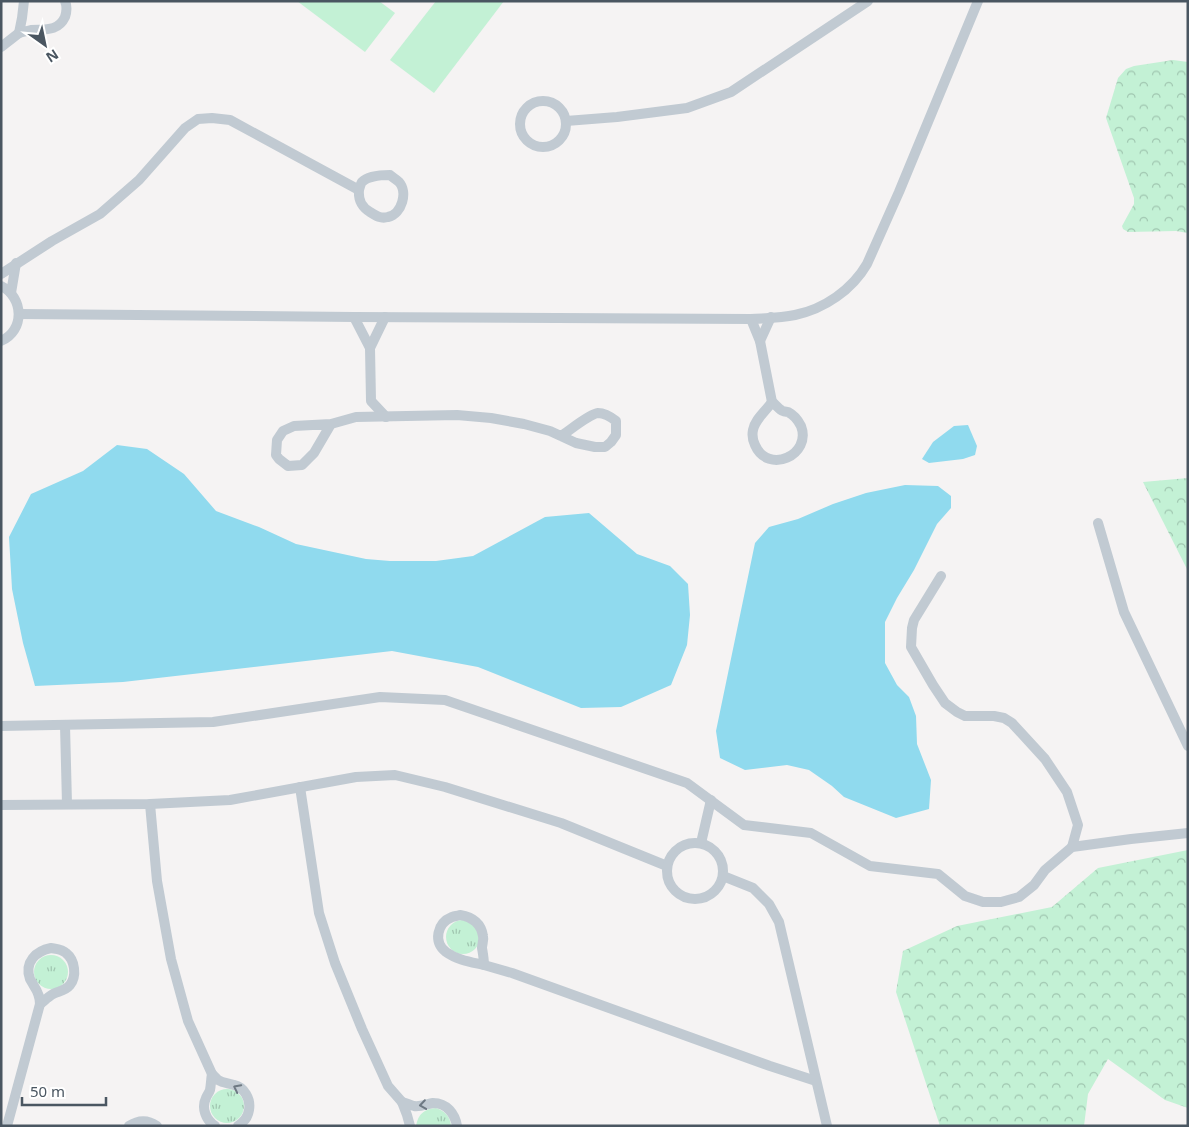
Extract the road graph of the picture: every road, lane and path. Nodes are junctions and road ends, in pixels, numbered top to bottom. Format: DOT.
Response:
graph roads {
  1 [pos="24,1"];
  2 [pos="65,1"];
  3 [pos="868,1"];
  4 [pos="967,1"];
  5 [pos="976,6"];
  6 [pos="19,32"];
  7 [pos="1,47"];
  8 [pos="566,121"];
  9 [pos="358,190"];
  10 [pos="16,263"];
  11 [pos="1,274"];
  12 [pos="1,286"];
  13 [pos="11,293"];
  14 [pos="19,314"];
  15 [pos="354,317"];
  16 [pos="384,317"];
  17 [pos="771,317"];
  18 [pos="751,319"];
  19 [pos="1,341"];
  20 [pos="760,341"];
  21 [pos="370,348"];
  22 [pos="371,401"];
  23 [pos="772,402"];
  24 [pos="356,417"];
  25 [pos="386,417"];
  26 [pos="331,424"];
  27 [pos="561,436"];
  28 [pos="1098,523"];
  29 [pos="941,576"];
  30 [pos="1,726"];
  31 [pos="65,726"];
  32 [pos="1188,746"];
  33 [pos="300,787"];
  34 [pos="711,800"];
  35 [pos="67,804"];
  36 [pos="150,804"];
  37 [pos="1,805"];
  38 [pos="1188,833"];
  39 [pos="700,843"];
  40 [pos="1072,847"];
  41 [pos="667,866"];
  42 [pos="723,876"];
  43 [pos="484,965"];
  44 [pos="40,1004"];
  45 [pos="212,1074"];
  46 [pos="816,1081"];
  47 [pos="402,1102"];
  48 [pos="7,1126"];
  49 [pos="129,1126"];
  50 [pos="157,1126"];
  51 [pos="216,1126"];
  52 [pos="238,1126"];
  53 [pos="410,1126"];
  54 [pos="457,1126"];
  55 [pos="827,1126"];
  1 -- 6 [label="street"];
  2 -- 6 [label="street"];
  3 -- 8 [label="street"];
  4 -- 5 [label="street"];
  5 -- 17 [label="street"];
  6 -- 7 [label="street"];
  8 -- 8 [label="street"];
  9 -- 9 [label="street"];
  9 -- 10 [label="street"];
  10 -- 11 [label="street"];
  10 -- 13 [label="street"];
  12 -- 13 [label="street"];
  13 -- 14 [label="street"];
  14 -- 15 [label="street"];
  14 -- 19 [label="street"];
  15 -- 16 [label="street"];
  15 -- 21 [label="street"];
  16 -- 18 [label="street"];
  16 -- 21 [label="street"];
  17 -- 18 [label="street"];
  17 -- 20 [label="street"];
  18 -- 20 [label="street"];
  20 -- 23 [label="street"];
  21 -- 22 [label="street"];
  22 -- 24 [label="street"];
  22 -- 25 [label="street"];
  23 -- 23 [label="street"];
  24 -- 25 [label="street"];
  24 -- 26 [label="street"];
  25 -- 27 [label="street"];
  26 -- 26 [label="street"];
  27 -- 27 [label="street"];
  28 -- 32 [label="street"];
  29 -- 40 [label="street"];
  30 -- 31 [label="street"];
  31 -- 34 [label="street"];
  31 -- 35 [label="street"];
  33 -- 36 [label="street"];
  33 -- 41 [label="street"];
  33 -- 47 [label="street"];
  34 -- 39 [label="street"];
  34 -- 40 [label="street"];
  35 -- 36 [label="street"];
  35 -- 37 [label="street"];
  36 -- 45 [label="street"];
  38 -- 40 [label="street"];
  39 -- 41 [label="street"];
  39 -- 42 [label="street"];
  41 -- 42 [label="street"];
  42 -- 46 [label="street"];
  43 -- 43 [label="street"];
  43 -- 46 [label="street"];
  44 -- 44 [label="street"];
  44 -- 48 [label="street"];
  45 -- 51 [label="street"];
  52 -- 45 [label="street, one-way"];
  46 -- 55 [label="street"];
  47 -- 53 [label="street"];
  54 -- 47 [label="street, one-way"];
  49 -- 50 [label="street"];
}
